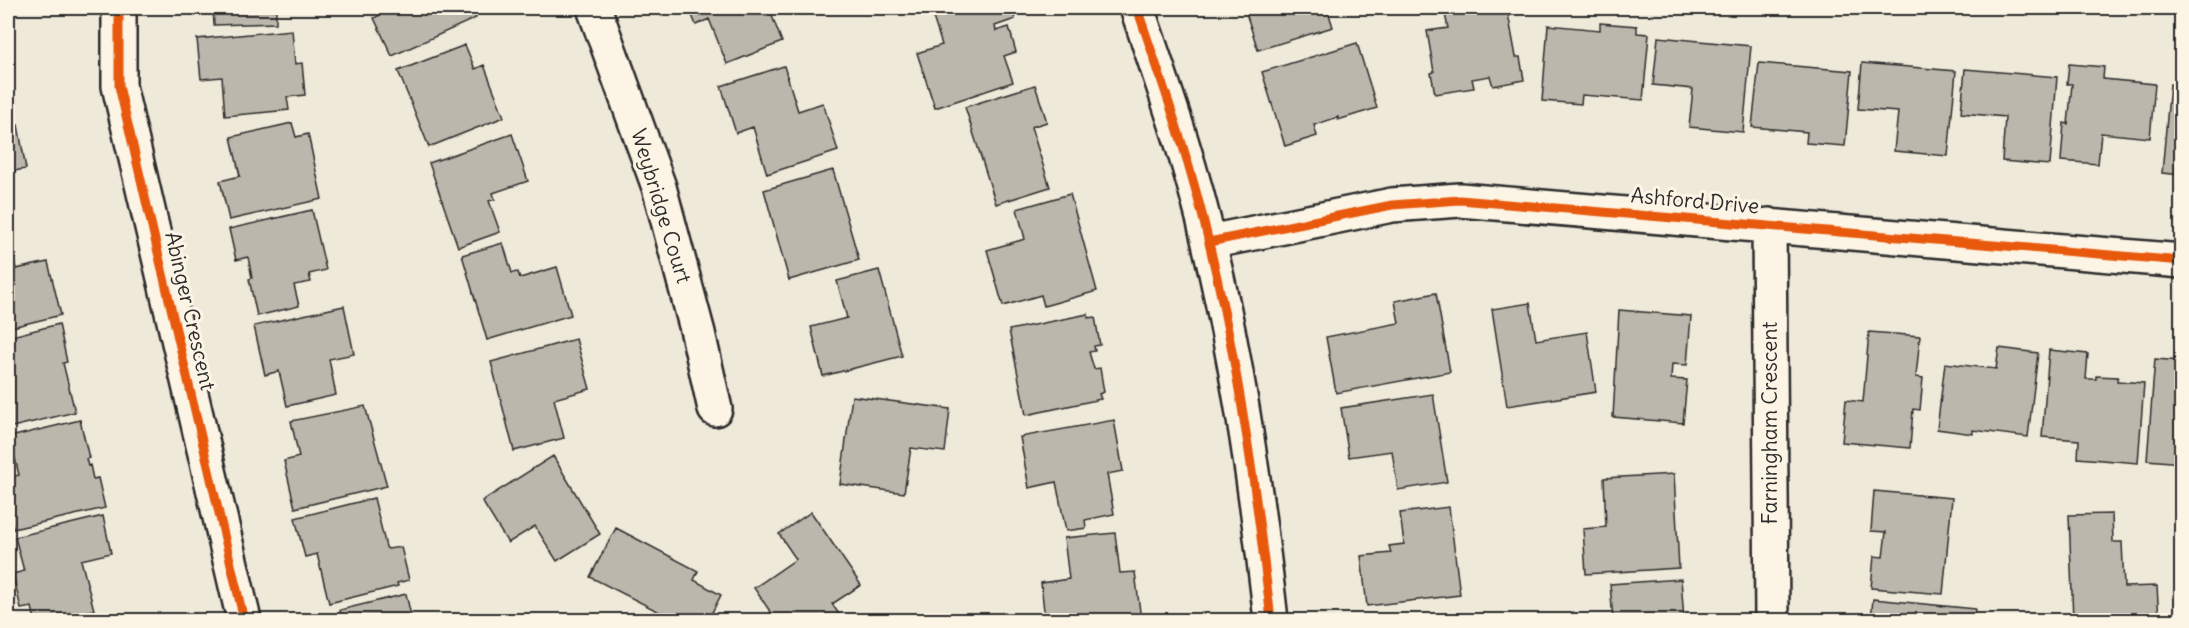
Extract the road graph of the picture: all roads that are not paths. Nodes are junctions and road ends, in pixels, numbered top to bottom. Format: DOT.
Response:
graph roads {
  1 [pos="119,8"];
  2 [pos="594,8"];
  3 [pos="1137,8"];
  4 [pos="1769,225"];
  5 [pos="1209,242"];
  6 [pos="2181,261"];
  7 [pos="715,409"];
  8 [pos="244,621"];
  9 [pos="1271,621"];
  10 [pos="1772,621"];
  1 -- 8 [label="street, Abinger Crescent"];
  2 -- 7 [label="street, Weybridge Court"];
  3 -- 5 [label="street"];
  4 -- 5 [label="street, Ashford Drive"];
  4 -- 6 [label="street, Ashford Drive"];
  4 -- 10 [label="street, Farningham Crescent"];
  5 -- 9 [label="street"];
}
